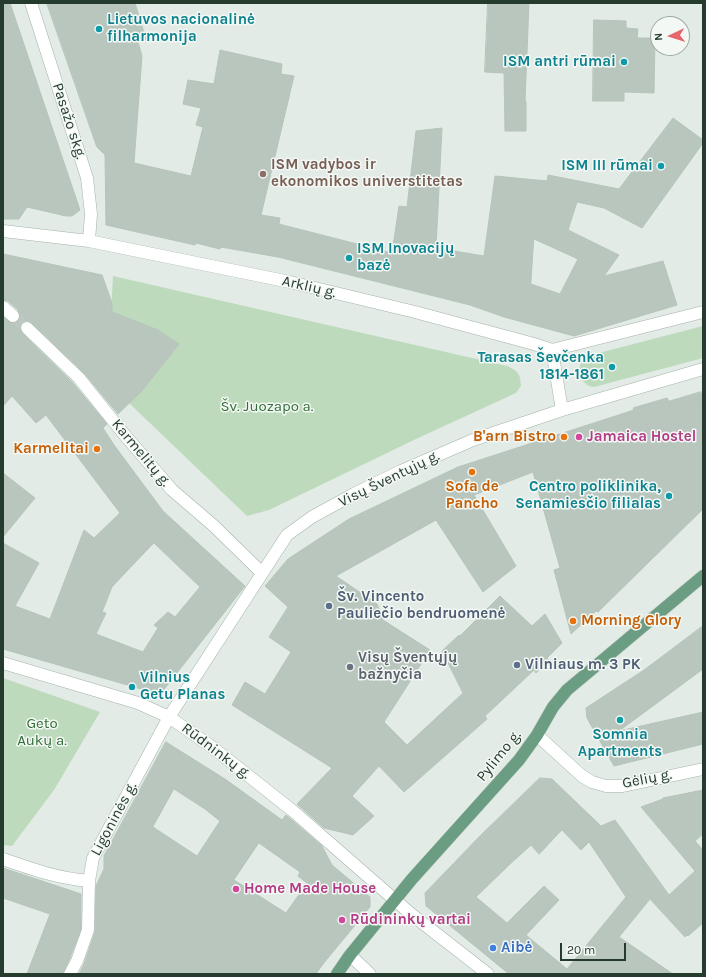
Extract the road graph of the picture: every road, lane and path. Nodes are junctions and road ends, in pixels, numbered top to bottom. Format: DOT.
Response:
graph roads {
  1 [pos="31,3"];
  2 [pos="3,231"];
  3 [pos="89,241"];
  4 [pos="3,307"];
  5 [pos="703,312"];
  6 [pos="13,316"];
  7 [pos="26,328"];
  8 [pos="552,350"];
  9 [pos="703,369"];
  10 [pos="562,410"];
  11 [pos="262,573"];
  12 [pos="703,576"];
  13 [pos="3,663"];
  14 [pos="169,717"];
  15 [pos="537,735"];
  16 [pos="703,769"];
  17 [pos="3,859"];
  18 [pos="89,881"];
  19 [pos="395,900"];
  20 [pos="350,955"];
  21 [pos="474,970"];
  22 [pos="70,974"];
  23 [pos="336,974"];
  24 [pos="370,974"];
  25 [pos="488,974"];
  1 -- 3 [label="street, Pasažo skg."];
  2 -- 3 [label="street, Arklių g."];
  3 -- 8 [label="street, Arklių g."];
  4 -- 6 [label="street"];
  5 -- 8 [label="street"];
  7 -- 11 [label="street, Karmelitų g."];
  8 -- 10 [label="street"];
  9 -- 10 [label="street, Visų Šventųjų g."];
  10 -- 11 [label="street, Visų Šventųjų g."];
  11 -- 14 [label="street, Visų Šventųjų g."];
  12 -- 15 [label="main road, Pylimo g."];
  13 -- 14 [label="street, Rūdninkų g."];
  14 -- 18 [label="street, Ligoninės g."];
  14 -- 19 [label="street, Rūdninkų g."];
  15 -- 16 [label="street, Gėlių g."];
  15 -- 19 [label="main road, Pylimo g."];
  17 -- 18 [label="street"];
  18 -- 22 [label="street, Ligoninės g."];
  19 -- 20 [label="main road, Pylimo g."];
  19 -- 21 [label="street, Rūdninkų g."];
  20 -- 23 [label="main road, Pylimo g."];
  20 -- 24 [label="street"];
  21 -- 25 [label="street, Rūdninkų g."];
}
